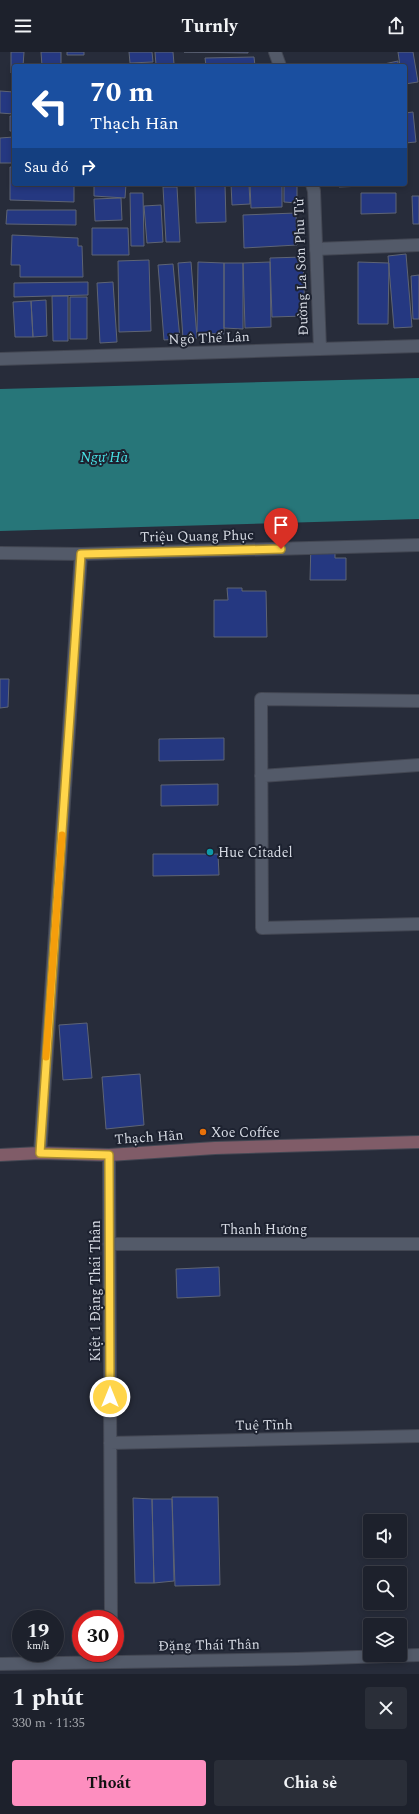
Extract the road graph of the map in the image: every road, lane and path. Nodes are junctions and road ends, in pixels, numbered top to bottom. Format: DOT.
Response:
graph roads {
  1 [pos="275,52"];
  2 [pos="279,64"];
  3 [pos="312,186"];
  4 [pos="419,244"];
  5 [pos="316,249"];
  6 [pos="419,346"];
  7 [pos="320,349"];
  8 [pos="0,359"];
  9 [pos="419,546"];
  10 [pos="0,553"];
  11 [pos="81,554"];
  12 [pos="419,701"];
  13 [pos="419,766"];
  14 [pos="261,776"];
  15 [pos="419,924"];
  16 [pos="419,1142"];
  17 [pos="40,1153"];
  18 [pos="0,1155"];
  19 [pos="109,1155"];
  20 [pos="109,1244"];
  21 [pos="419,1244"];
  22 [pos="419,1436"];
  23 [pos="110,1443"];
  24 [pos="111,1610"];
  25 [pos="419,1655"];
  26 [pos="124,1657"];
  27 [pos="72,1659"];
  28 [pos="0,1664"];
  1 -- 2 [label="street"];
  3 -- 5 [label="street, Đường La Sơn Phu Tử"];
  4 -- 5 [label="street"];
  5 -- 7 [label="street, Đường La Sơn Phu Tử"];
  6 -- 7 [label="street, Ngô Thế Lân"];
  7 -- 8 [label="street, Ngô Thế Lân"];
  9 -- 11 [label="street, Triệu Quang Phục"];
  10 -- 11 [label="street, Triệu Quang Phục"];
  11 -- 17 [label="street"];
  12 -- 14 [label="street"];
  13 -- 14 [label="street"];
  14 -- 15 [label="street"];
  16 -- 19 [label="street, Thạch Hãn"];
  17 -- 18 [label="street, Thạch Hãn"];
  17 -- 19 [label="street, Thạch Hãn"];
  19 -- 20 [label="street, Kiệt 1 Đặng Thái Thân"];
  20 -- 21 [label="street, Thanh Hương"];
  20 -- 23 [label="street, Kiệt 1 Đặng Thái Thân"];
  22 -- 23 [label="street, Tuệ Tĩnh"];
  23 -- 24 [label="street, Kiệt 1 Đặng Thái Thân"];
  25 -- 26 [label="street, Đặng Thái Thân"];
  27 -- 28 [label="street, Đặng Thái Thân"];
}
